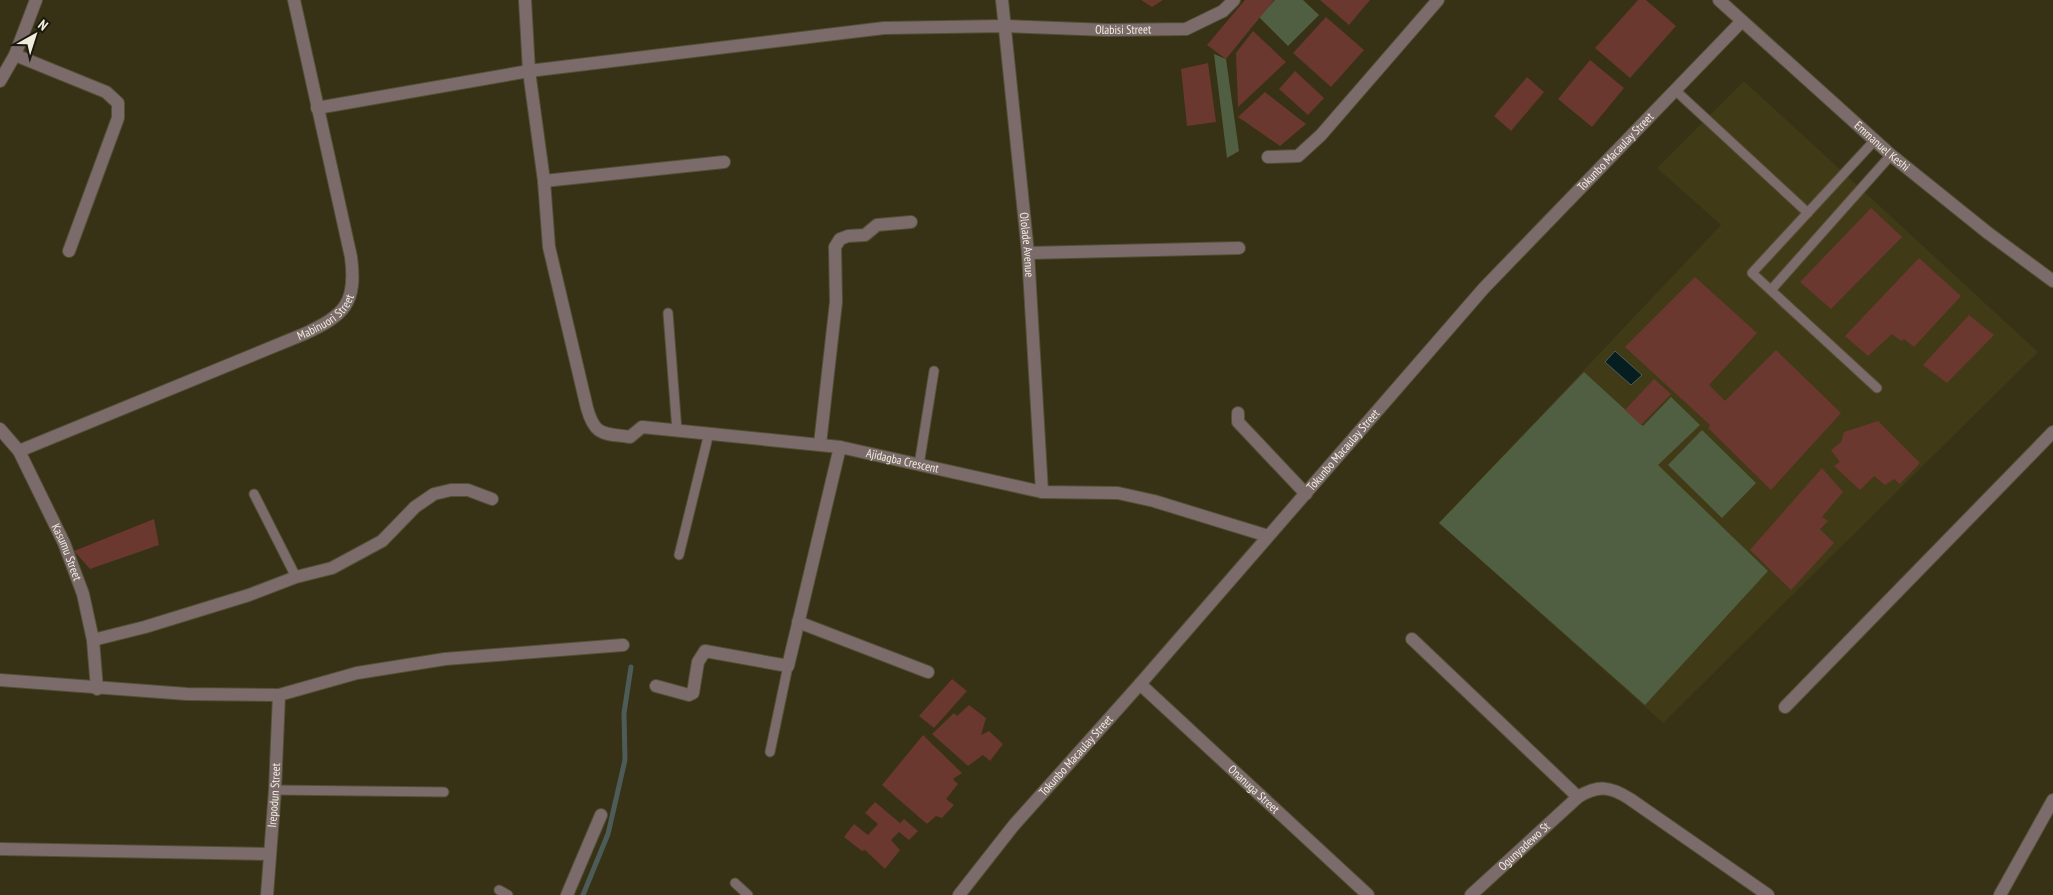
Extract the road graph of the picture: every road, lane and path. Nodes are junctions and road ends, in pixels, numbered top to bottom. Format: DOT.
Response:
graph roads {
  1 [pos="36,0"];
  2 [pos="294,0"];
  3 [pos="525,0"];
  4 [pos="1002,0"];
  5 [pos="1234,0"];
  6 [pos="1438,0"];
  7 [pos="1719,0"];
  8 [pos="1742,21"];
  9 [pos="1004,26"];
  10 [pos="15,55"];
  11 [pos="529,71"];
  12 [pos="0,81"];
  13 [pos="1676,91"];
  14 [pos="317,108"];
  15 [pos="1875,140"];
  16 [pos="1891,155"];
  17 [pos="1268,156"];
  18 [pos="724,162"];
  19 [pos="544,181"];
  20 [pos="1808,213"];
  21 [pos="911,222"];
  22 [pos="1239,248"];
  23 [pos="69,251"];
  24 [pos="1028,253"];
  25 [pos="2053,282"];
  26 [pos="1771,290"];
  27 [pos="668,313"];
  28 [pos="934,371"];
  29 [pos="1877,388"];
  30 [pos="1238,413"];
  31 [pos="0,429"];
  32 [pos="677,431"];
  33 [pos="2053,432"];
  34 [pos="709,433"];
  35 [pos="820,444"];
  36 [pos="840,447"];
  37 [pos="19,451"];
  38 [pos="919,465"];
  39 [pos="1042,492"];
  40 [pos="254,494"];
  41 [pos="1306,494"];
  42 [pos="492,498"];
  43 [pos="1268,536"];
  44 [pos="679,556"];
  45 [pos="296,577"];
  46 [pos="798,622"];
  47 [pos="1412,639"];
  48 [pos="93,640"];
  49 [pos="623,645"];
  50 [pos="788,666"];
  51 [pos="928,672"];
  52 [pos="0,680"];
  53 [pos="1140,684"];
  54 [pos="656,686"];
  55 [pos="97,689"];
  56 [pos="279,695"];
  57 [pos="1785,706"];
  58 [pos="770,752"];
  59 [pos="275,790"];
  60 [pos="444,792"];
  61 [pos="1578,798"];
  62 [pos="2053,800"];
  63 [pos="601,815"];
  64 [pos="0,849"];
  65 [pos="269,854"];
  66 [pos="735,883"];
  67 [pos="267,895"];
  68 [pos="567,895"];
  69 [pos="748,895"];
  70 [pos="959,895"];
  71 [pos="1368,895"];
  72 [pos="1471,895"];
  73 [pos="1768,895"];
  74 [pos="2000,895"];
  1 -- 10 [label="street"];
  2 -- 14 [label="street, Mabinuori Street"];
  3 -- 11 [label="street, Ajidagba Crescent"];
  4 -- 9 [label="street, Ololade Avenue"];
  5 -- 9 [label="street, Olabisi Street"];
  6 -- 17 [label="street"];
  7 -- 8 [label="street, Emmanuel Keshi"];
  8 -- 13 [label="street, Tokunbo Macaulay Street"];
  8 -- 15 [label="street, Emmanuel Keshi"];
  9 -- 11 [label="street, Olabisi Street"];
  9 -- 24 [label="street, Ololade Avenue"];
  10 -- 12 [label="street"];
  10 -- 23 [label="street"];
  11 -- 14 [label="street, Olabisi Street"];
  11 -- 19 [label="street, Ajidagba Crescent"];
  13 -- 20 [label="lane"];
  13 -- 41 [label="street, Tokunbo Macaulay Street"];
  14 -- 37 [label="street, Mabinuori Street"];
  15 -- 16 [label="street, Emmanuel Keshi"];
  15 -- 20 [label="lane"];
  16 -- 25 [label="street, Emmanuel Keshi"];
  16 -- 26 [label="lane"];
  18 -- 19 [label="street"];
  19 -- 32 [label="street, Ajidagba Crescent"];
  20 -- 26 [label="lane"];
  21 -- 35 [label="street"];
  22 -- 24 [label="street"];
  24 -- 39 [label="street, Ololade Avenue"];
  26 -- 29 [label="lane"];
  27 -- 32 [label="lane"];
  28 -- 38 [label="lane"];
  30 -- 41 [label="street"];
  31 -- 37 [label="street, Kasumu Street"];
  32 -- 34 [label="street, Ajidagba Crescent"];
  33 -- 57 [label="street"];
  34 -- 35 [label="street, Ajidagba Crescent"];
  34 -- 44 [label="lane"];
  35 -- 36 [label="street, Ajidagba Crescent"];
  36 -- 38 [label="street, Ajidagba Crescent"];
  36 -- 46 [label="street"];
  37 -- 48 [label="street, Kasumu Street"];
  38 -- 39 [label="street, Ajidagba Crescent"];
  39 -- 43 [label="street, Ajidagba Crescent"];
  40 -- 45 [label="lane"];
  41 -- 43 [label="street, Tokunbo Macaulay Street"];
  42 -- 45 [label="street"];
  43 -- 53 [label="street, Tokunbo Macaulay Street"];
  45 -- 48 [label="street"];
  46 -- 50 [label="street"];
  46 -- 51 [label="street"];
  47 -- 61 [label="street"];
  48 -- 55 [label="street, Kasumu Street"];
  49 -- 56 [label="street"];
  50 -- 54 [label="street"];
  50 -- 58 [label="lane"];
  52 -- 55 [label="street"];
  53 -- 70 [label="street, Tokunbo Macaulay Street"];
  53 -- 71 [label="street, Onanuga Street"];
  55 -- 56 [label="street"];
  56 -- 59 [label="street, Irepodun Street"];
  59 -- 60 [label="lane"];
  59 -- 65 [label="street, Irepodun Street"];
  61 -- 72 [label="street, Ogunyadewo St"];
  61 -- 73 [label="street"];
  62 -- 74 [label="street"];
  63 -- 68 [label="street"];
  64 -- 65 [label="street"];
  65 -- 67 [label="street, Irepodun Street"];
  66 -- 69 [label="lane"];
}
